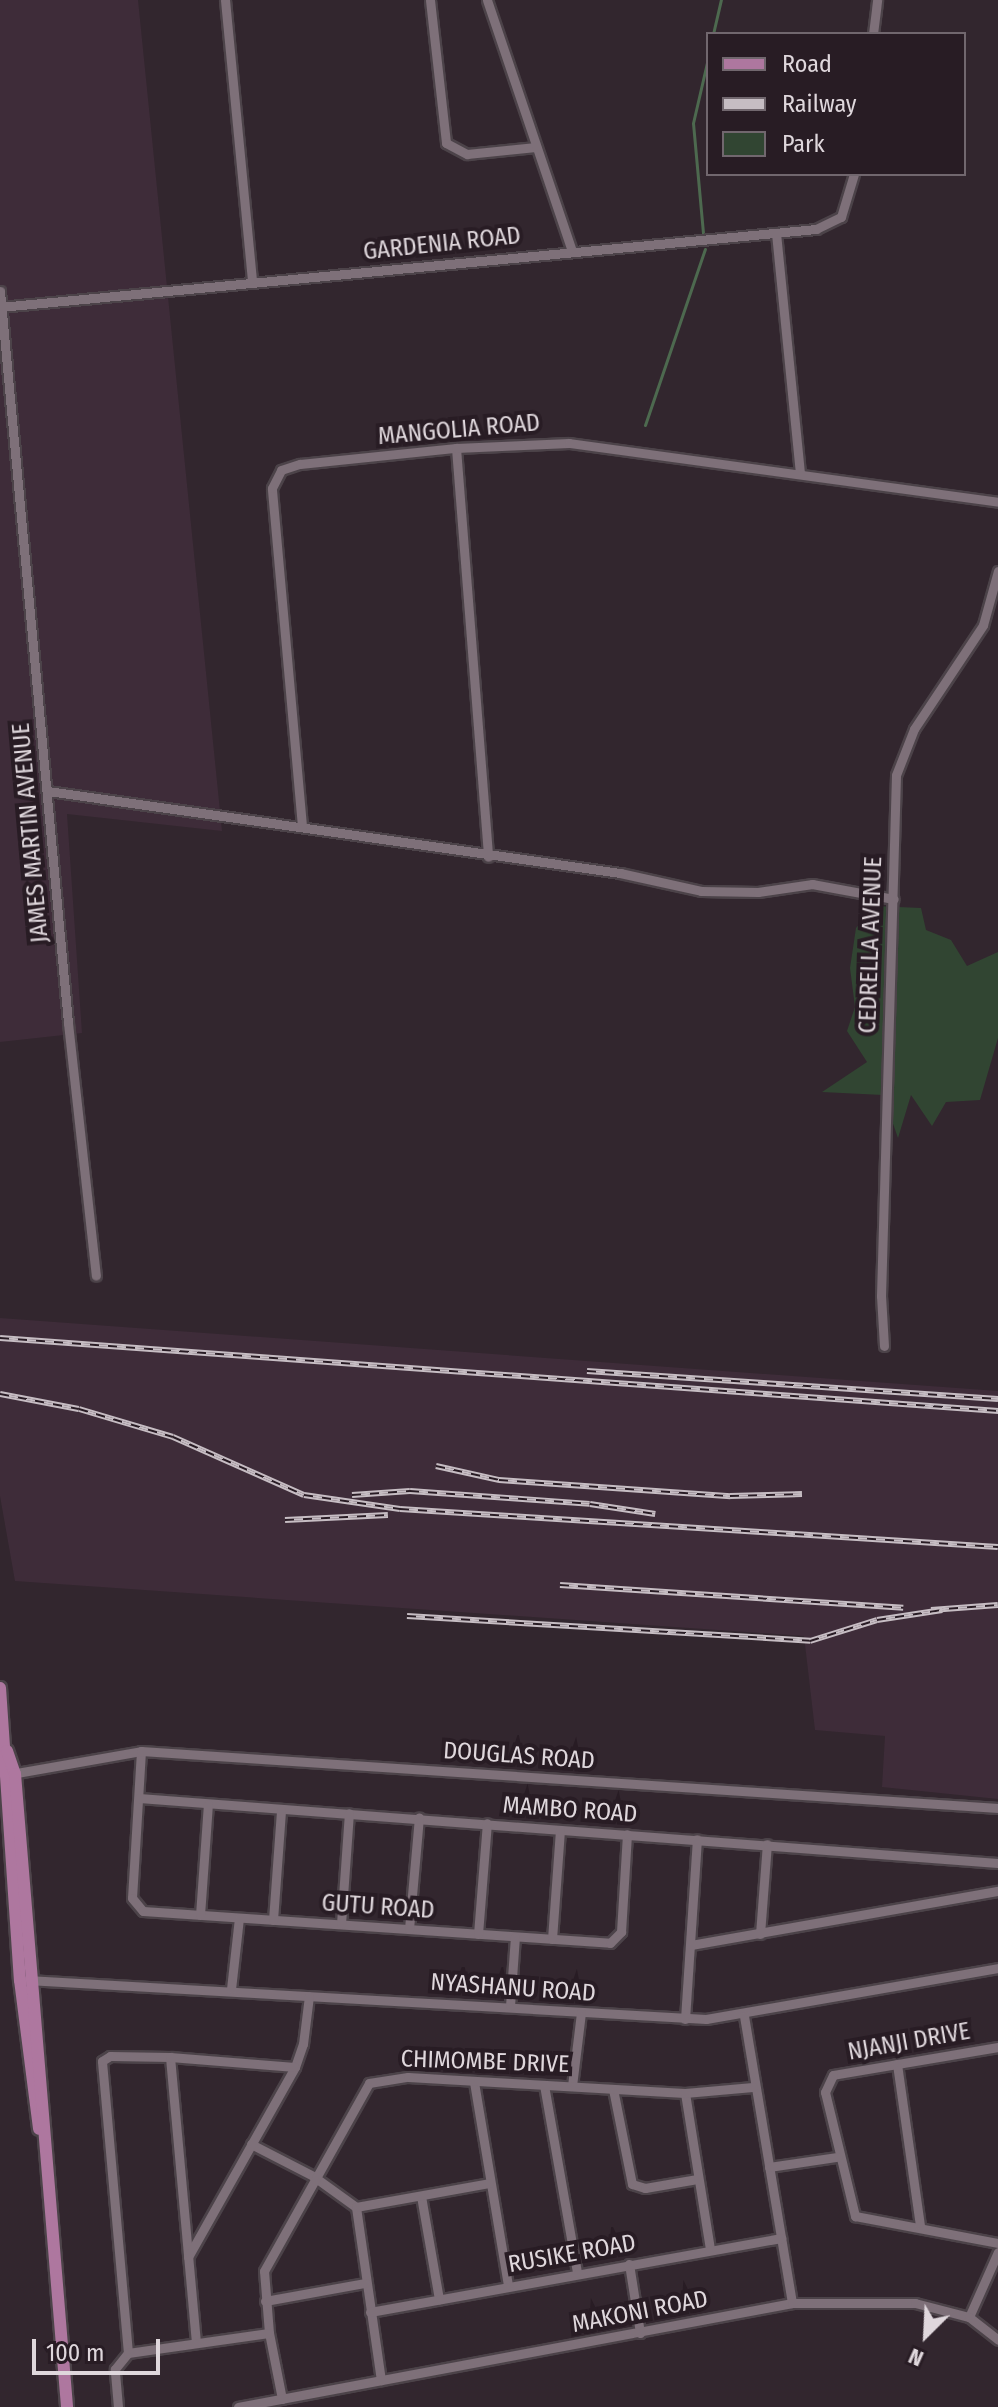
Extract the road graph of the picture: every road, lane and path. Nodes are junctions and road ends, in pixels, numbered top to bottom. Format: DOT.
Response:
graph roads {
  1 [pos="225,0"];
  2 [pos="430,0"];
  3 [pos="487,0"];
  4 [pos="877,0"];
  5 [pos="873,32"];
  6 [pos="536,147"];
  7 [pos="853,176"];
  8 [pos="776,233"];
  9 [pos="572,251"];
  10 [pos="252,281"];
  11 [pos="0,291"];
  12 [pos="1,307"];
  13 [pos="456,448"];
  14 [pos="800,473"];
  15 [pos="998,502"];
  16 [pos="998,571"];
  17 [pos="995,605"];
  18 [pos="48,791"];
  19 [pos="302,826"];
  20 [pos="488,857"];
  21 [pos="894,899"];
  22 [pos="96,1275"];
  23 [pos="884,1346"];
  24 [pos="0,1688"];
  25 [pos="141,1751"];
  26 [pos="7,1770"];
  27 [pos="139,1798"];
  28 [pos="208,1804"];
  29 [pos="998,1808"];
  30 [pos="0,1810"];
  31 [pos="281,1810"];
  32 [pos="349,1813"];
  33 [pos="419,1817"];
  34 [pos="9,1821"];
  35 [pos="487,1823"];
  36 [pos="560,1830"];
  37 [pos="627,1834"];
  38 [pos="697,1839"];
  39 [pos="767,1844"];
  40 [pos="998,1863"];
  41 [pos="998,1891"];
  42 [pos="200,1915"];
  43 [pos="239,1918"];
  44 [pos="273,1920"];
  45 [pos="341,1924"];
  46 [pos="409,1929"];
  47 [pos="478,1934"];
  48 [pos="760,1934"];
  49 [pos="515,1937"];
  50 [pos="552,1939"];
  51 [pos="691,1945"];
  52 [pos="998,1968"];
  53 [pos="26,1980"];
  54 [pos="231,1989"];
  55 [pos="309,1996"];
  56 [pos="510,2006"];
  57 [pos="581,2013"];
  58 [pos="744,2016"];
  59 [pos="685,2019"];
  60 [pos="998,2047"];
  61 [pos="170,2057"];
  62 [pos="897,2064"];
  63 [pos="295,2067"];
  64 [pos="474,2082"];
  65 [pos="544,2085"];
  66 [pos="572,2086"];
  67 [pos="753,2087"];
  68 [pos="613,2089"];
  69 [pos="685,2093"];
  70 [pos="251,2144"];
  71 [pos="837,2157"];
  72 [pos="769,2167"];
  73 [pos="313,2176"];
  74 [pos="697,2179"];
  75 [pos="489,2183"];
  76 [pos="421,2196"];
  77 [pos="356,2207"];
  78 [pos="920,2225"];
  79 [pos="781,2238"];
  80 [pos="998,2243"];
  81 [pos="710,2249"];
  82 [pos="998,2252"];
  83 [pos="188,2257"];
  84 [pos="629,2264"];
  85 [pos="577,2272"];
  86 [pos="365,2283"];
  87 [pos="508,2286"];
  88 [pos="439,2299"];
  89 [pos="265,2301"];
  90 [pos="792,2303"];
  91 [pos="370,2312"];
  92 [pos="969,2317"];
  93 [pos="269,2333"];
  94 [pos="640,2333"];
  95 [pos="998,2340"];
  96 [pos="196,2343"];
  97 [pos="128,2353"];
  98 [pos="381,2380"];
  99 [pos="282,2399"];
  100 [pos="67,2407"];
  101 [pos="118,2407"];
  102 [pos="238,2407"];
  1 -- 10 [label="street"];
  2 -- 6 [label="street"];
  3 -- 6 [label="street"];
  4 -- 5 [label="street"];
  6 -- 9 [label="street"];
  7 -- 8 [label="street, GARDENIA ROAD"];
  8 -- 9 [label="street, GARDENIA ROAD"];
  8 -- 14 [label="street"];
  9 -- 10 [label="street, GARDENIA ROAD"];
  10 -- 12 [label="street, GARDENIA ROAD"];
  11 -- 12 [label="street, JAMES MARTIN AVENUE"];
  12 -- 18 [label="street, JAMES MARTIN AVENUE"];
  13 -- 14 [label="street, MANGOLIA ROAD"];
  13 -- 19 [label="street, MANGOLIA ROAD"];
  13 -- 20 [label="street"];
  14 -- 15 [label="street, MANGOLIA ROAD"];
  16 -- 17 [label="street, CEDRELLA AVENUE"];
  17 -- 21 [label="street, CEDRELLA AVENUE"];
  18 -- 19 [label="street"];
  18 -- 22 [label="street, JAMES MARTIN AVENUE"];
  19 -- 20 [label="street"];
  20 -- 21 [label="street"];
  21 -- 23 [label="street, CEDRELLA AVENUE"];
  24 -- 26 [label="main road"];
  25 -- 26 [label="street, DOUGLAS ROAD"];
  25 -- 27 [label="street"];
  25 -- 29 [label="street, DOUGLAS ROAD"];
  26 -- 34 [label="main road"];
  26 -- 53 [label="main road"];
  27 -- 28 [label="street, MAMBO ROAD"];
  27 -- 42 [label="street, GUTU ROAD"];
  28 -- 31 [label="street, MAMBO ROAD"];
  28 -- 42 [label="street"];
  30 -- 34 [label="main road"];
  31 -- 32 [label="street, MAMBO ROAD"];
  31 -- 44 [label="street"];
  32 -- 33 [label="street, MAMBO ROAD"];
  32 -- 45 [label="street"];
  33 -- 35 [label="street, MAMBO ROAD"];
  33 -- 46 [label="street"];
  34 -- 53 [label="main road"];
  35 -- 36 [label="street, MAMBO ROAD"];
  35 -- 47 [label="street"];
  36 -- 37 [label="street, MAMBO ROAD"];
  36 -- 50 [label="street"];
  37 -- 38 [label="street, MAMBO ROAD"];
  37 -- 50 [label="street, GUTU ROAD"];
  38 -- 39 [label="street, MAMBO ROAD"];
  38 -- 51 [label="street"];
  39 -- 40 [label="street, MAMBO ROAD"];
  39 -- 48 [label="street"];
  41 -- 48 [label="street"];
  42 -- 43 [label="street, GUTU ROAD"];
  43 -- 44 [label="street, GUTU ROAD"];
  43 -- 54 [label="street"];
  44 -- 45 [label="street, GUTU ROAD"];
  45 -- 46 [label="street, GUTU ROAD"];
  46 -- 47 [label="street, GUTU ROAD"];
  47 -- 49 [label="street, GUTU ROAD"];
  48 -- 51 [label="street"];
  49 -- 50 [label="street, GUTU ROAD"];
  49 -- 56 [label="street"];
  51 -- 59 [label="street"];
  52 -- 58 [label="street, NYASHANU ROAD"];
  53 -- 54 [label="street, NYASHANU ROAD"];
  53 -- 100 [label="main road"];
  54 -- 55 [label="street, NYASHANU ROAD"];
  55 -- 56 [label="street, NYASHANU ROAD"];
  55 -- 63 [label="street"];
  56 -- 57 [label="street, NYASHANU ROAD"];
  57 -- 59 [label="street, NYASHANU ROAD"];
  57 -- 66 [label="street"];
  58 -- 59 [label="street, NYASHANU ROAD"];
  58 -- 67 [label="street"];
  60 -- 62 [label="street, NJANJI DRIVE"];
  61 -- 63 [label="street"];
  61 -- 83 [label="street"];
  61 -- 97 [label="street"];
  62 -- 71 [label="street, NJANJI DRIVE"];
  62 -- 78 [label="street"];
  63 -- 70 [label="street"];
  64 -- 65 [label="street, CHIMOMBE DRIVE"];
  64 -- 73 [label="street, CHIMOMBE DRIVE"];
  64 -- 75 [label="street"];
  65 -- 66 [label="street, CHIMOMBE DRIVE"];
  65 -- 85 [label="street"];
  66 -- 68 [label="street, CHIMOMBE DRIVE"];
  67 -- 69 [label="street, CHIMOMBE DRIVE"];
  67 -- 72 [label="street"];
  68 -- 69 [label="street, CHIMOMBE DRIVE"];
  68 -- 74 [label="street"];
  69 -- 74 [label="street"];
  70 -- 73 [label="street"];
  70 -- 83 [label="street"];
  71 -- 72 [label="street"];
  71 -- 78 [label="street, NJANJI DRIVE"];
  72 -- 79 [label="street"];
  73 -- 77 [label="street"];
  73 -- 89 [label="street, CHIMOMBE DRIVE"];
  74 -- 81 [label="street"];
  75 -- 76 [label="street"];
  75 -- 87 [label="street"];
  76 -- 77 [label="street"];
  76 -- 88 [label="street"];
  77 -- 86 [label="street"];
  78 -- 80 [label="street, NJANJI DRIVE"];
  79 -- 81 [label="street, RUSIKE ROAD"];
  79 -- 90 [label="street"];
  81 -- 84 [label="street, RUSIKE ROAD"];
  82 -- 92 [label="street"];
  83 -- 96 [label="street"];
  84 -- 85 [label="street, RUSIKE ROAD"];
  84 -- 94 [label="street"];
  85 -- 87 [label="street, RUSIKE ROAD"];
  86 -- 89 [label="street"];
  86 -- 91 [label="street"];
  87 -- 88 [label="street, RUSIKE ROAD"];
  88 -- 91 [label="street, RUSIKE ROAD"];
  89 -- 93 [label="street, CHIMOMBE DRIVE"];
  90 -- 92 [label="street, MAKONI ROAD"];
  90 -- 94 [label="street, MAKONI ROAD"];
  91 -- 98 [label="street"];
  92 -- 95 [label="street, MAKONI ROAD"];
  93 -- 96 [label="street"];
  93 -- 99 [label="street, CHIMOMBE DRIVE"];
  94 -- 98 [label="street, MAKONI ROAD"];
  96 -- 97 [label="street"];
  97 -- 101 [label="street"];
  98 -- 99 [label="street, MAKONI ROAD"];
  99 -- 102 [label="street, MAKONI ROAD"];
}
